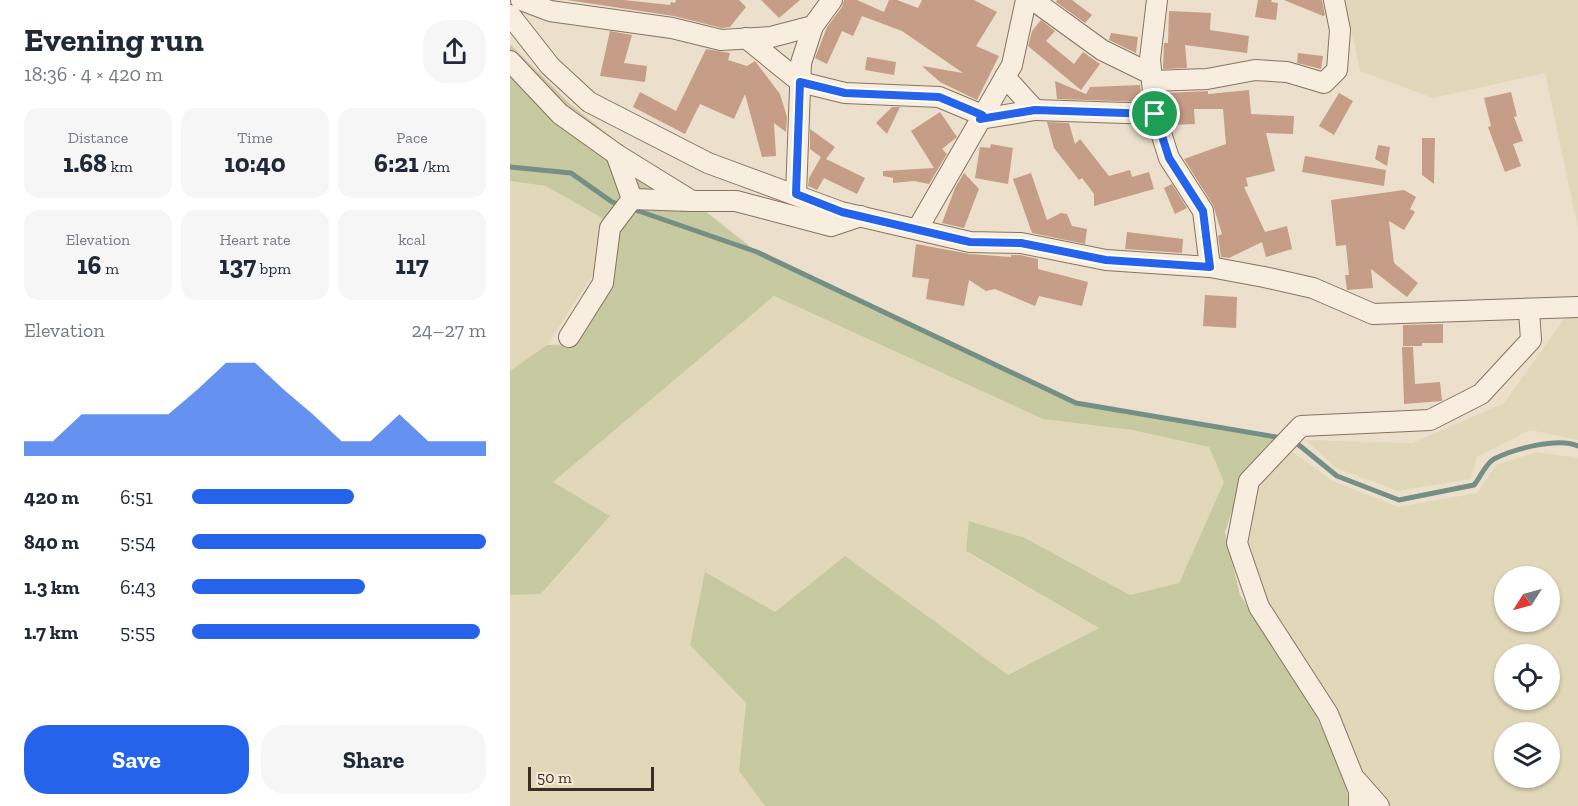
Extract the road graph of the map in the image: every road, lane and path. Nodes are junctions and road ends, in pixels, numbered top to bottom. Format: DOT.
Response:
graph roads {
  1 [pos="520,0"];
  2 [pos="832,0"];
  3 [pos="1026,0"];
  4 [pos="1033,0"];
  5 [pos="1157,0"];
  6 [pos="1334,0"];
  7 [pos="510,15"];
  8 [pos="813,26"];
  9 [pos="746,38"];
  10 [pos="510,61"];
  11 [pos="1005,77"];
  12 [pos="1152,77"];
  13 [pos="800,82"];
  14 [pos="1035,110"];
  15 [pos="1155,114"];
  16 [pos="981,117"];
  17 [pos="616,154"];
  18 [pos="796,194"];
  19 [pos="632,199"];
  20 [pos="692,201"];
  21 [pos="861,216"];
  22 [pos="918,228"];
  23 [pos="1210,267"];
  24 [pos="1578,307"];
  25 [pos="1529,310"];
  26 [pos="569,337"];
  27 [pos="1352,776"];
  28 [pos="1359,806"];
  29 [pos="1379,806"];
  1 -- 9 [label="street"];
  2 -- 8 [label="street"];
  3 -- 11 [label="street"];
  4 -- 12 [label="street"];
  5 -- 12 [label="street"];
  6 -- 12 [label="street"];
  7 -- 18 [label="street"];
  8 -- 9 [label="street"];
  8 -- 13 [label="street"];
  9 -- 13 [label="street"];
  10 -- 17 [label="street"];
  11 -- 14 [label="street"];
  11 -- 16 [label="street"];
  12 -- 15 [label="street"];
  13 -- 16 [label="street"];
  13 -- 18 [label="street"];
  14 -- 15 [label="street"];
  14 -- 16 [label="street"];
  15 -- 23 [label="street"];
  16 -- 22 [label="street"];
  17 -- 19 [label="street"];
  17 -- 20 [label="street"];
  18 -- 21 [label="street"];
  19 -- 20 [label="street"];
  19 -- 26 [label="street"];
  20 -- 21 [label="street"];
  21 -- 22 [label="street"];
  22 -- 23 [label="street"];
  23 -- 25 [label="street"];
  24 -- 25 [label="street"];
  25 -- 27 [label="street"];
  27 -- 28 [label="street"];
  27 -- 29 [label="street"];
}
